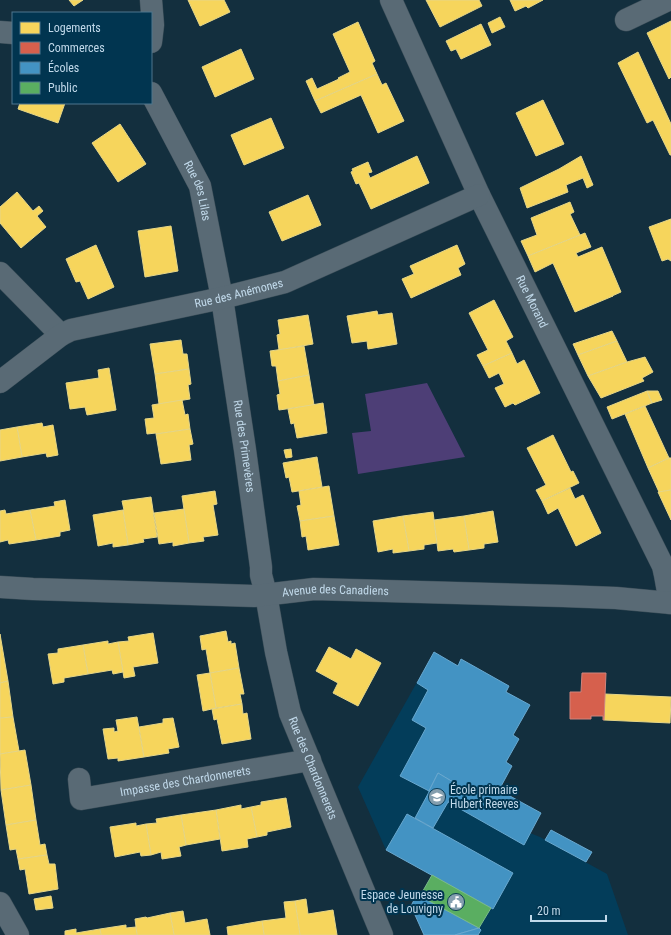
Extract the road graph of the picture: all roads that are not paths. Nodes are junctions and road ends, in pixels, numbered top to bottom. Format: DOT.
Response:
graph roads {
  1 [pos="151,0"];
  2 [pos="391,0"];
  3 [pos="668,0"];
  4 [pos="626,20"];
  5 [pos="0,32"];
  6 [pos="12,33"];
  7 [pos="152,36"];
  8 [pos="152,95"];
  9 [pos="479,194"];
  10 [pos="0,274"];
  11 [pos="222,298"];
  12 [pos="61,335"];
  13 [pos="0,382"];
  14 [pos="0,587"];
  15 [pos="266,594"];
  16 [pos="670,603"];
  17 [pos="310,760"];
  18 [pos="79,779"];
  19 [pos="0,903"];
  20 [pos="18,935"];
  21 [pos="382,935"];
  1 -- 7 [label="street"];
  2 -- 9 [label="street, Rue Morand"];
  3 -- 4 [label="street"];
  5 -- 6 [label="street"];
  8 -- 11 [label="street, Rue des Lilas"];
  9 -- 11 [label="street, Rue des Anémones"];
  9 -- 16 [label="street, Rue Morand"];
  10 -- 12 [label="street"];
  11 -- 12 [label="street, Rue des Anémones"];
  11 -- 15 [label="street, Rue des Primevères"];
  12 -- 13 [label="street, Rue des Anémones"];
  14 -- 15 [label="street, Avenue des Canadiens"];
  15 -- 16 [label="street, Avenue des Canadiens"];
  15 -- 17 [label="street, Rue des Chardonnerets"];
  17 -- 18 [label="street, Impasse des Chardonnerets"];
  17 -- 21 [label="street, Rue des Chardonnerets"];
  19 -- 20 [label="street"];
}
